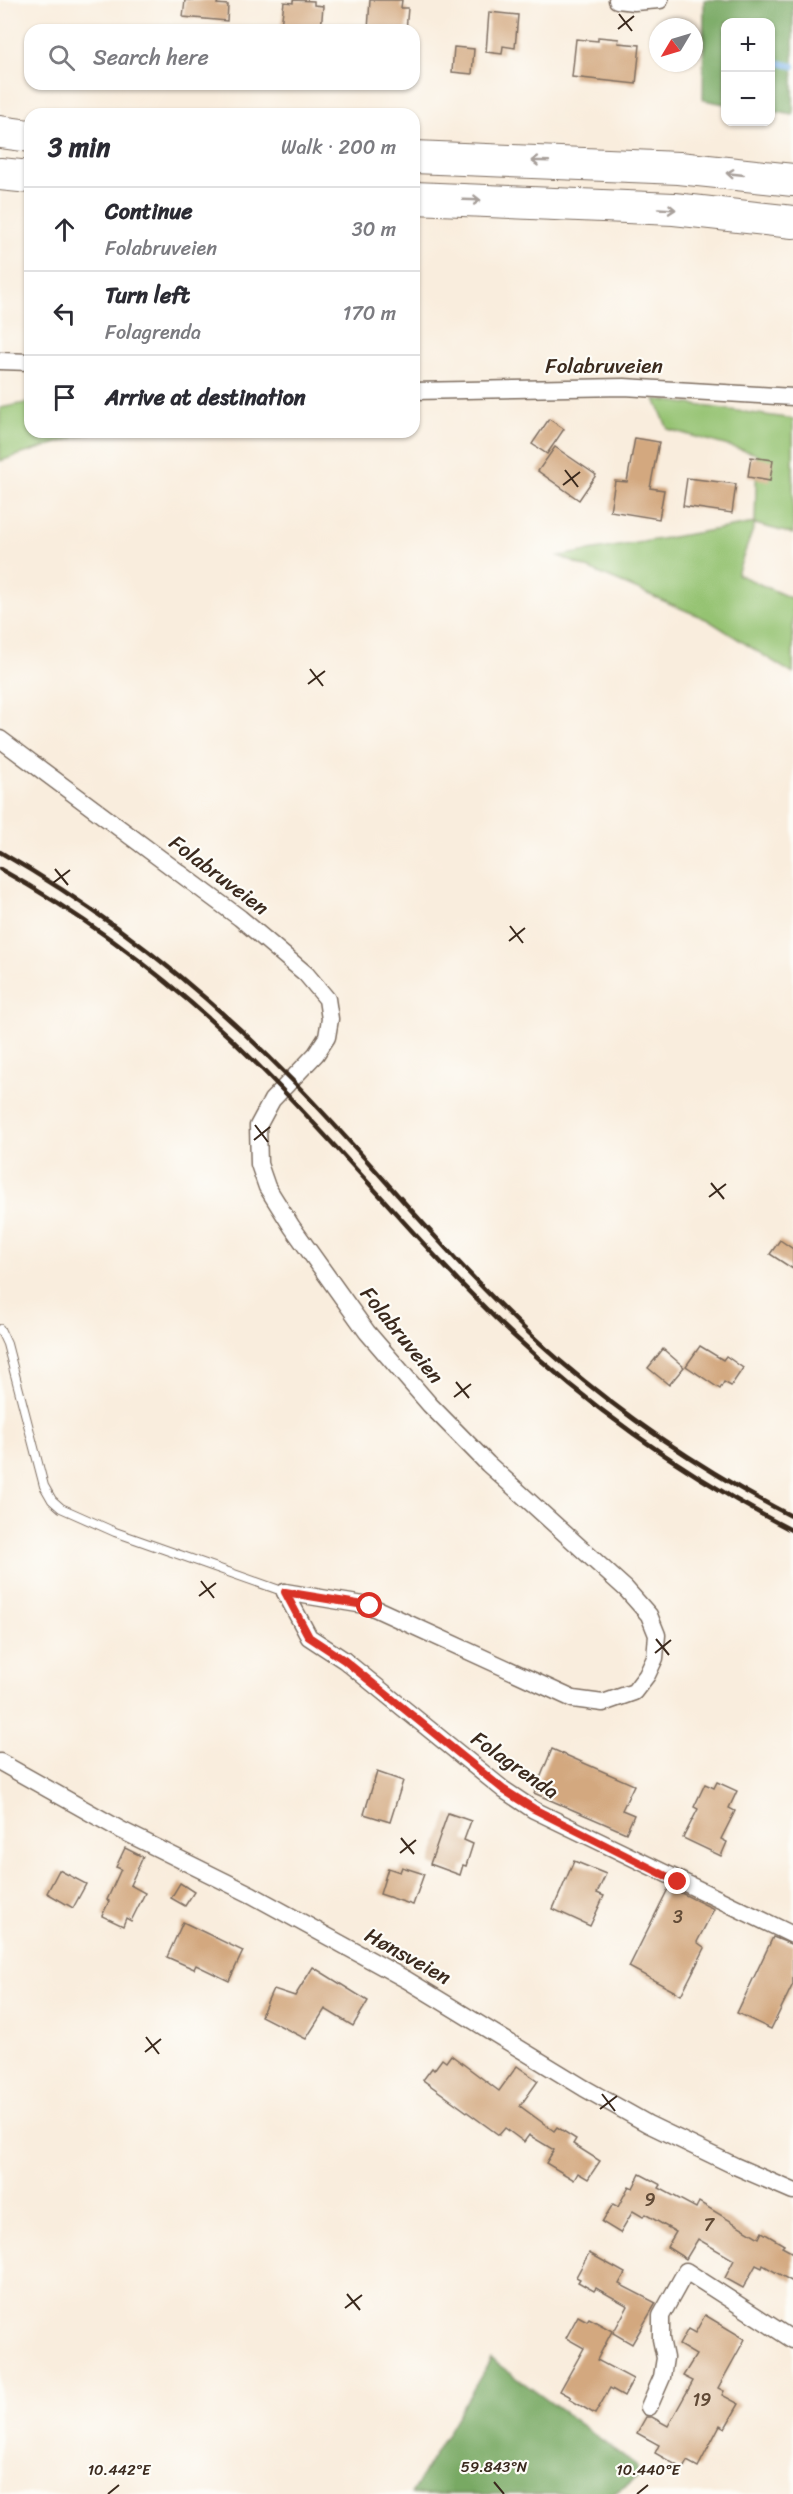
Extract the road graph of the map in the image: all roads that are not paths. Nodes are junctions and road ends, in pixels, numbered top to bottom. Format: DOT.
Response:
graph roads {
  1 [pos="616,0"];
  2 [pos="660,0"];
  3 [pos="0,132"];
  4 [pos="24,135"];
  5 [pos="420,157"];
  6 [pos="0,174"];
  7 [pos="24,176"];
  8 [pos="793,180"];
  9 [pos="420,198"];
  10 [pos="793,222"];
  11 [pos="0,361"];
  12 [pos="24,362"];
  13 [pos="420,391"];
  14 [pos="793,397"];
  15 [pos="0,739"];
  16 [pos="0,1329"];
  17 [pos="285,1592"];
  18 [pos="0,1762"];
  19 [pos="793,1935"];
  20 [pos="793,2191"];
  21 [pos="793,2340"];
  22 [pos="649,2407"];
  1 -- 2 [label="street"];
  3 -- 4 [label="highway"];
  8 -- 5 [label="highway, one-way"];
  6 -- 7 [label="highway"];
  9 -- 10 [label="highway, one-way"];
  11 -- 12 [label="street"];
  13 -- 14 [label="street, Folabruveien"];
  15 -- 17 [label="street, Folabruveien"];
  16 -- 17 [label="lane"];
  17 -- 19 [label="street, Folagrenda"];
  18 -- 20 [label="street, Hønsveien"];
  21 -- 22 [label="street"];
}
